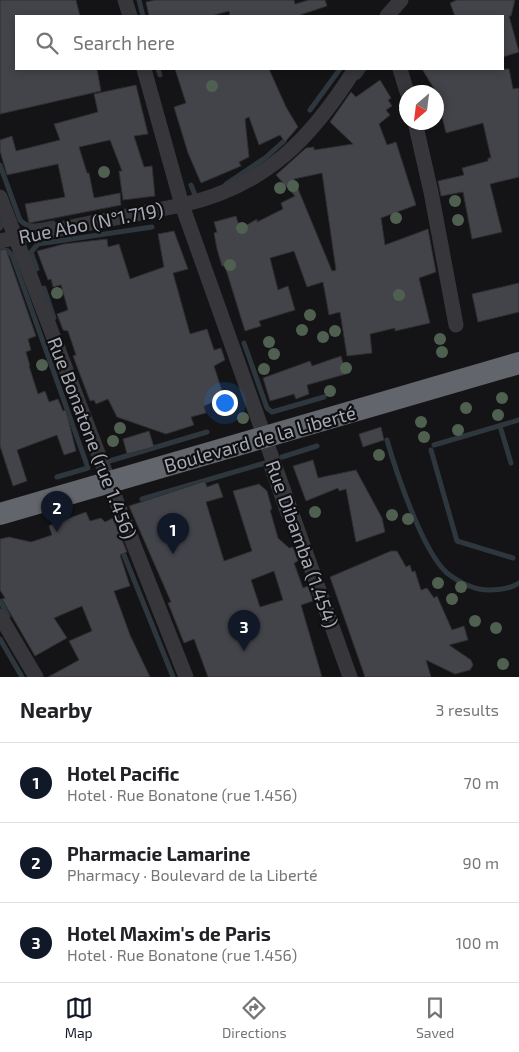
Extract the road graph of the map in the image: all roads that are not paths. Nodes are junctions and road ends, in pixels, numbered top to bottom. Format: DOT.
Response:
graph roads {
  1 [pos="125,0"];
  2 [pos="401,0"];
  3 [pos="130,15"];
  4 [pos="388,15"];
  5 [pos="144,70"];
  6 [pos="354,70"];
  7 [pos="400,70"];
  8 [pos="405,85"];
  9 [pos="416,130"];
  10 [pos="0,197"];
  11 [pos="182,206"];
  12 [pos="7,240"];
  13 [pos="456,325"];
  14 [pos="519,363"];
  15 [pos="265,438"];
  16 [pos="109,482"];
  17 [pos="0,514"];
  18 [pos="0,616"];
  19 [pos="36,677"];
  20 [pos="186,677"];
  21 [pos="350,677"];
  1 -- 3 [label="street"];
  2 -- 4 [label="street"];
  5 -- 11 [label="street, Rue Dibamba (1.454)"];
  6 -- 11 [label="street, Rue Abo (N°1.719)"];
  7 -- 8 [label="street"];
  9 -- 13 [label="street"];
  10 -- 12 [label="street, Rue Bonatone (rue 1.456)"];
  11 -- 12 [label="street, Rue Abo (N°1.719)"];
  11 -- 15 [label="street, Rue Dibamba (1.454)"];
  12 -- 16 [label="street, Rue Bonatone (rue 1.456)"];
  14 -- 15 [label="highway, Boulevard de la Liberté"];
  15 -- 16 [label="highway, Boulevard de la Liberté"];
  15 -- 21 [label="street, Rue Dibamba (1.454)"];
  16 -- 17 [label="highway, Boulevard de la Liberté"];
  16 -- 20 [label="street, Rue Bonatone (rue 1.456)"];
  18 -- 19 [label="street"];
}
